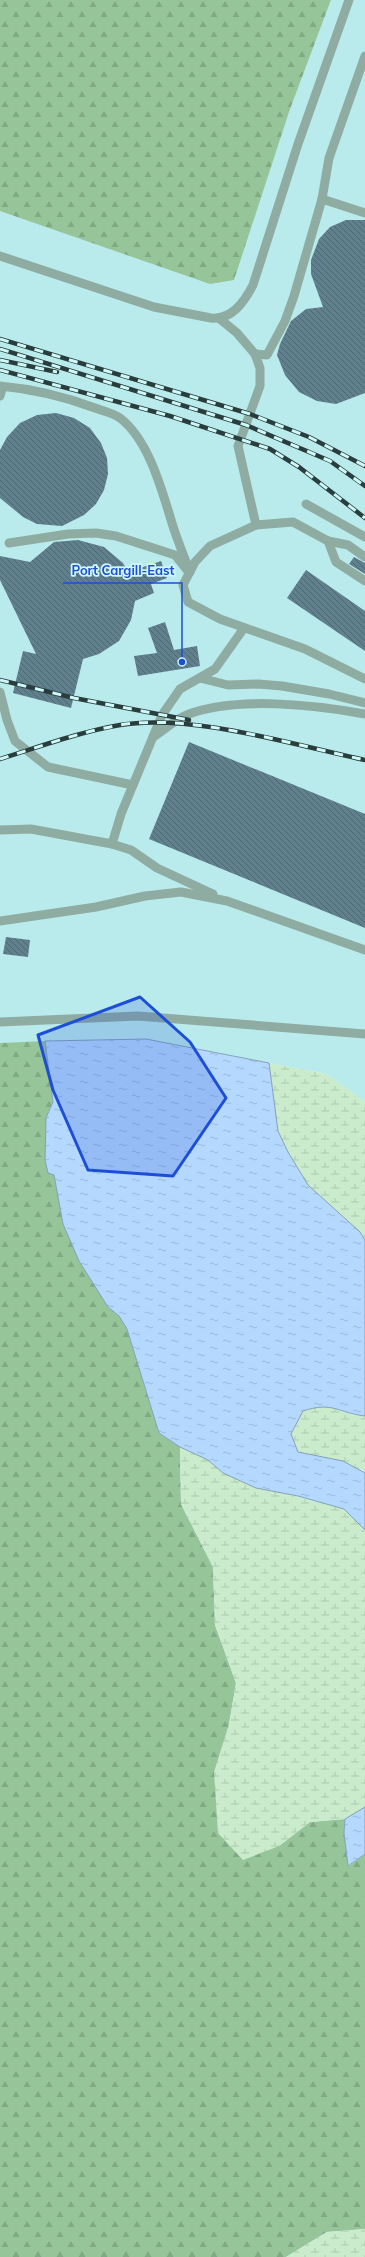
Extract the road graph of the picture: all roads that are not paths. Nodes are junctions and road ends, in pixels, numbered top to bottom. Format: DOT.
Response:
graph roads {
  1 [pos="349,0"];
  2 [pos="365,56"];
  3 [pos="322,199"];
  4 [pos="365,213"];
  5 [pos="0,256"];
  6 [pos="220,319"];
  7 [pos="255,354"];
  8 [pos="0,387"];
  9 [pos="0,396"];
  10 [pos="306,504"];
  11 [pos="256,525"];
  12 [pos="365,537"];
  13 [pos="328,541"];
  14 [pos="8,543"];
  15 [pos="365,557"];
  16 [pos="190,572"];
  17 [pos="365,581"];
  18 [pos="244,628"];
  19 [pos="200,678"];
  20 [pos="365,680"];
  21 [pos="0,692"];
  22 [pos="365,703"];
  23 [pos="365,714"];
  24 [pos="151,738"];
  25 [pos="133,785"];
  26 [pos="0,830"];
  27 [pos="112,844"];
  28 [pos="227,901"];
  29 [pos="0,921"];
  30 [pos="365,950"];
  31 [pos="0,1022"];
  32 [pos="365,1034"];
  1 -- 6 [label="lane"];
  2 -- 3 [label="lane"];
  3 -- 4 [label="lane"];
  3 -- 7 [label="lane"];
  5 -- 6 [label="lane"];
  6 -- 7 [label="lane"];
  7 -- 11 [label="lane"];
  8 -- 9 [label="lane"];
  8 -- 16 [label="lane"];
  10 -- 12 [label="lane"];
  11 -- 13 [label="lane"];
  11 -- 16 [label="lane"];
  13 -- 15 [label="lane"];
  13 -- 17 [label="lane"];
  14 -- 16 [label="lane"];
  16 -- 18 [label="lane"];
  18 -- 19 [label="lane"];
  18 -- 20 [label="lane"];
  19 -- 22 [label="lane"];
  19 -- 24 [label="lane"];
  21 -- 25 [label="lane"];
  23 -- 24 [label="lane"];
  24 -- 25 [label="lane"];
  25 -- 27 [label="lane"];
  26 -- 27 [label="lane"];
  27 -- 28 [label="lane"];
  28 -- 29 [label="lane"];
  28 -- 30 [label="lane"];
  31 -- 32 [label="lane"];
}
